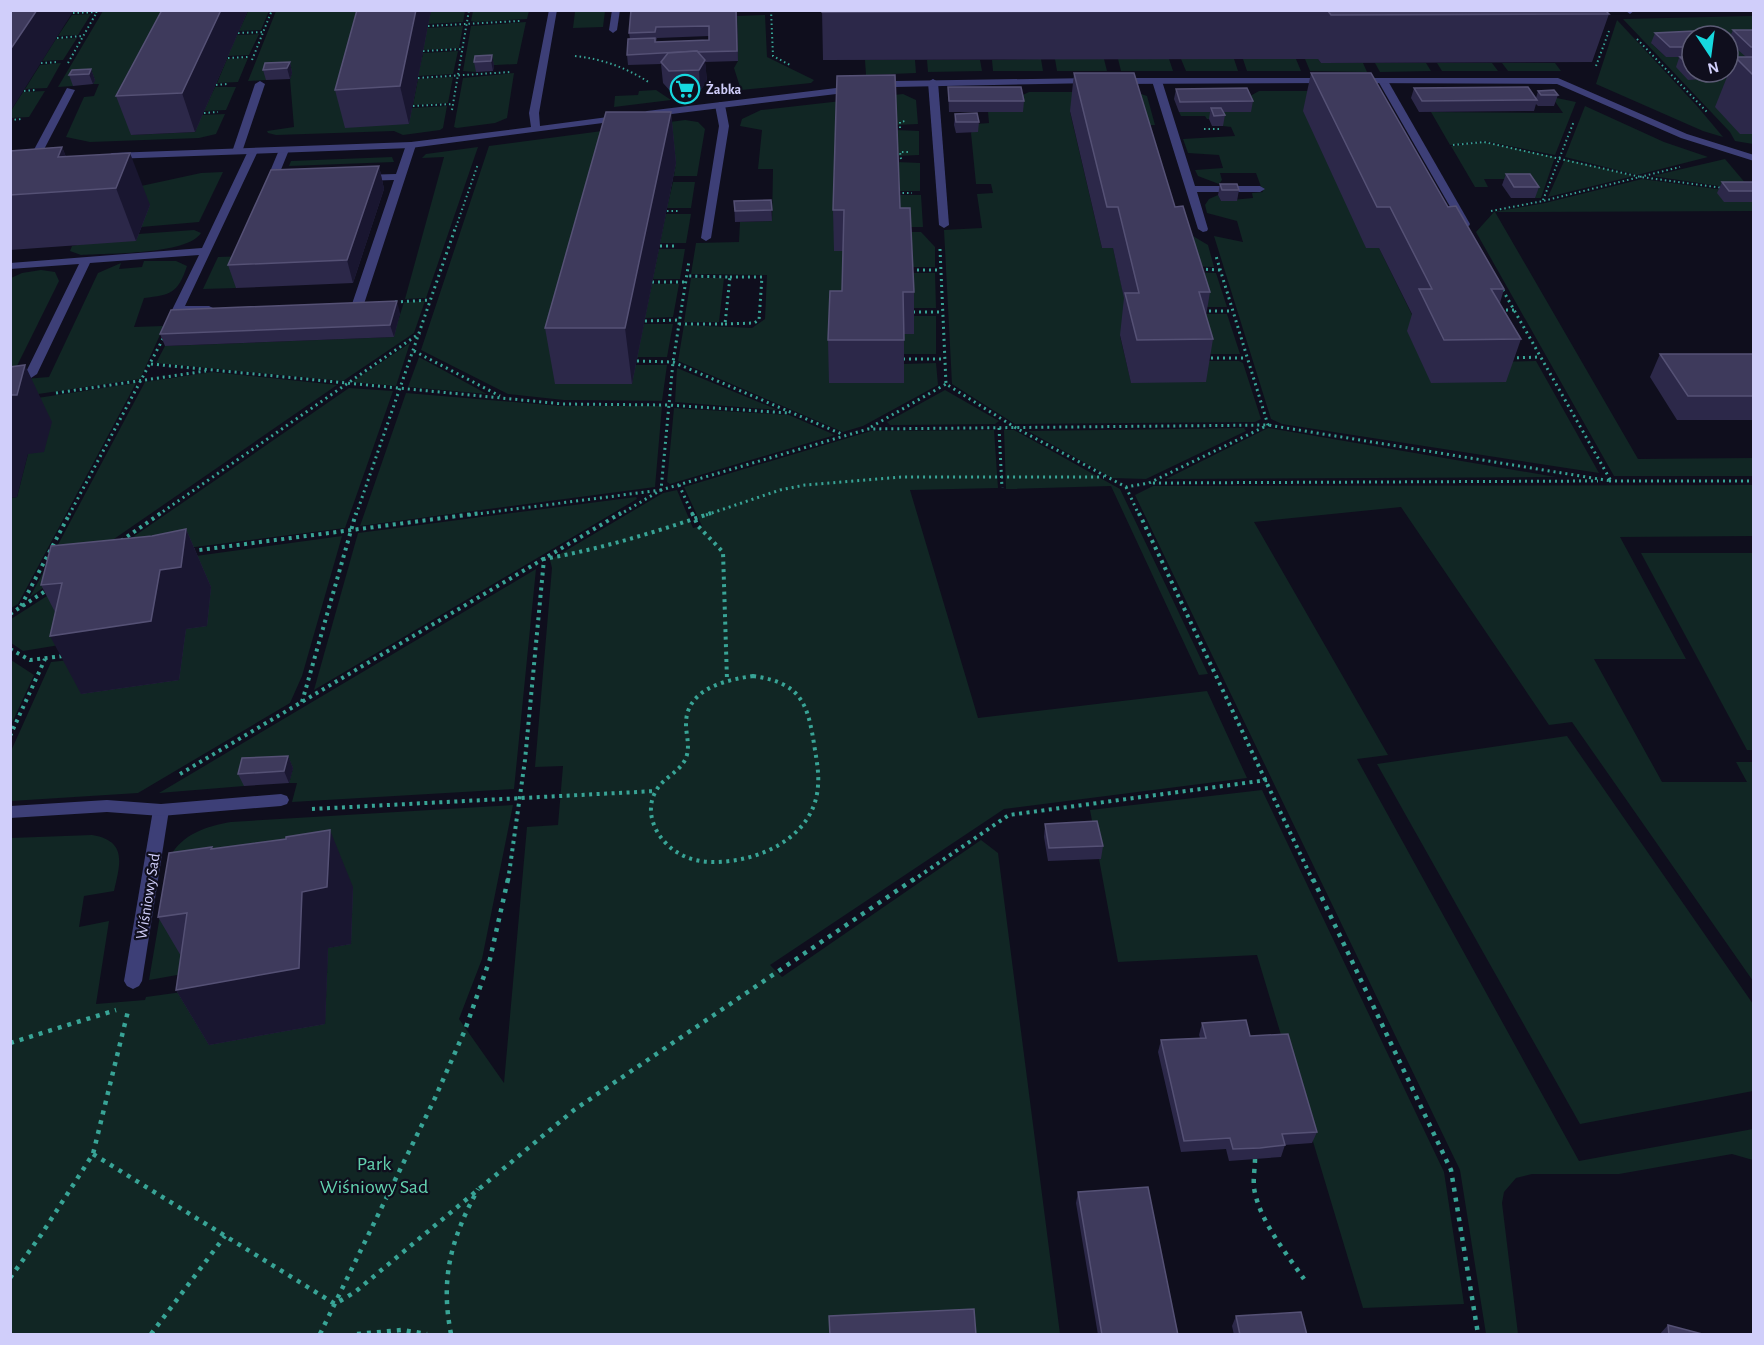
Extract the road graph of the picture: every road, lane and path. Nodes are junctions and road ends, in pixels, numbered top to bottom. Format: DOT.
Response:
graph roads {
  1 [pos="272,10"];
  2 [pos="469,10"];
  3 [pos="553,10"];
  4 [pos="616,10"];
  5 [pos="771,10"];
  6 [pos="98,11"];
  7 [pos="72,13"];
  8 [pos="522,21"];
  9 [pos="467,24"];
  10 [pos="1611,25"];
  11 [pos="428,26"];
  12 [pos="613,30"];
  13 [pos="264,32"];
  14 [pos="238,33"];
  15 [pos="1632,33"];
  16 [pos="84,36"];
  17 [pos="57,38"];
  18 [pos="462,49"];
  19 [pos="423,51"];
  20 [pos="254,56"];
  21 [pos="573,56"];
  22 [pos="228,58"];
  23 [pos="794,67"];
  24 [pos="63,70"];
  25 [pos="511,72"];
  26 [pos="1594,73"];
  27 [pos="458,75"];
  28 [pos="418,78"];
  29 [pos="1097,81"];
  30 [pos="1109,81"];
  31 [pos="1157,81"];
  32 [pos="1339,81"];
  33 [pos="1350,81"];
  34 [pos="1383,81"];
  35 [pos="933,82"];
  36 [pos="260,84"];
  37 [pos="658,88"];
  38 [pos="70,90"];
  39 [pos="453,104"];
  40 [pos="720,105"];
  41 [pos="412,106"];
  42 [pos="451,113"];
  43 [pos="1577,113"];
  44 [pos="1709,114"];
  45 [pos="639,116"];
  46 [pos="628,117"];
  47 [pos="536,129"];
  48 [pos="411,145"];
  49 [pos="1450,145"];
  50 [pos="284,150"];
  51 [pos="253,151"];
  52 [pos="237,152"];
  53 [pos="480,156"];
  54 [pos="102,157"];
  55 [pos="1560,157"];
  56 [pos="1754,158"];
  57 [pos="22,159"];
  58 [pos="34,159"];
  59 [pos="45,159"];
  60 [pos="1683,167"];
  61 [pos="400,177"];
  62 [pos="1641,177"];
  63 [pos="353,178"];
  64 [pos="295,180"];
  65 [pos="271,181"];
  66 [pos="1192,189"];
  67 [pos="1260,189"];
  68 [pos="1731,189"];
  69 [pos="267,191"];
  70 [pos="1543,201"];
  71 [pos="944,225"];
  72 [pos="1203,229"];
  73 [pos="1468,229"];
  74 [pos="706,238"];
  75 [pos="205,251"];
  76 [pos="86,260"];
  77 [pos="10,266"];
  78 [pos="1193,269"];
  79 [pos="911,270"];
  80 [pos="941,270"];
  81 [pos="1220,270"];
  82 [pos="687,276"];
  83 [pos="730,277"];
  84 [pos="652,282"];
  85 [pos="686,282"];
  86 [pos="1500,285"];
  87 [pos="431,300"];
  88 [pos="395,302"];
  89 [pos="223,308"];
  90 [pos="178,310"];
  91 [pos="1496,310"];
  92 [pos="1514,310"];
  93 [pos="1196,311"];
  94 [pos="1233,311"];
  95 [pos="913,312"];
  96 [pos="943,312"];
  97 [pos="645,321"];
  98 [pos="679,322"];
  99 [pos="724,324"];
  100 [pos="420,332"];
  101 [pos="414,351"];
  102 [pos="1540,357"];
  103 [pos="1198,358"];
  104 [pos="1247,358"];
  105 [pos="1504,358"];
  106 [pos="903,359"];
  107 [pos="945,359"];
  108 [pos="636,361"];
  109 [pos="673,362"];
  110 [pos="151,364"];
  111 [pos="212,370"];
  112 [pos="32,374"];
  113 [pos="142,380"];
  114 [pos="345,384"];
  115 [pos="946,384"];
  116 [pos="400,389"];
  117 [pos="54,394"];
  118 [pos="503,398"];
  119 [pos="668,405"];
  120 [pos="789,413"];
  121 [pos="1268,425"];
  122 [pos="999,428"];
  123 [pos="1016,428"];
  124 [pos="868,429"];
  125 [pos="845,436"];
  126 [pos="1001,477"];
  127 [pos="1104,477"];
  128 [pos="1611,481"];
  129 [pos="1754,481"];
  130 [pos="1149,483"];
  131 [pos="679,485"];
  132 [pos="1126,487"];
  133 [pos="1002,488"];
  134 [pos="661,490"];
  135 [pos="695,520"];
  136 [pos="350,531"];
  137 [pos="116,544"];
  138 [pos="190,551"];
  139 [pos="544,559"];
  140 [pos="50,589"];
  141 [pos="21,607"];
  142 [pos="10,614"];
  143 [pos="10,649"];
  144 [pos="68,655"];
  145 [pos="45,659"];
  146 [pos="727,680"];
  147 [pos="302,703"];
  148 [pos="10,736"];
  149 [pos="1267,780"];
  150 [pos="656,791"];
  151 [pos="521,797"];
  152 [pos="281,800"];
  153 [pos="137,808"];
  154 [pos="161,810"];
  155 [pos="10,812"];
  156 [pos="133,981"];
  157 [pos="10,1043"];
  158 [pos="93,1154"];
  159 [pos="1255,1159"];
  160 [pos="480,1186"];
  161 [pos="225,1236"];
  162 [pos="10,1278"];
  163 [pos="1304,1279"];
  164 [pos="335,1304"];
  165 [pos="151,1335"];
  166 [pos="320,1335"];
  167 [pos="357,1335"];
  168 [pos="428,1335"];
  169 [pos="451,1335"];
  170 [pos="1478,1335"];
  1 -- 13 [label="path"];
  2 -- 9 [label="path"];
  3 -- 47 [label="street"];
  4 -- 12 [label="street"];
  5 -- 23 [label="path"];
  6 -- 7 [label="path"];
  6 -- 16 [label="path"];
  8 -- 9 [label="path"];
  9 -- 11 [label="path"];
  9 -- 18 [label="path"];
  10 -- 26 [label="path"];
  13 -- 14 [label="path"];
  13 -- 20 [label="path"];
  15 -- 44 [label="path"];
  16 -- 17 [label="path"];
  16 -- 24 [label="path"];
  18 -- 19 [label="path"];
  18 -- 27 [label="path"];
  20 -- 22 [label="path"];
  20 -- 36 [label="path"];
  21 -- 37 [label="path"];
  25 -- 27 [label="path"];
  27 -- 28 [label="path"];
  27 -- 39 [label="path"];
  29 -- 35 [label="street"];
  30 -- 31 [label="street"];
  31 -- 32 [label="street"];
  31 -- 66 [label="street"];
  33 -- 34 [label="street"];
  34 -- 56 [label="street"];
  34 -- 73 [label="street"];
  35 -- 40 [label="street"];
  35 -- 71 [label="street"];
  36 -- 52 [label="street"];
  38 -- 58 [label="street"];
  39 -- 41 [label="path"];
  39 -- 42 [label="path"];
  40 -- 45 [label="street"];
  40 -- 74 [label="street"];
  43 -- 55 [label="path"];
  46 -- 47 [label="street"];
  47 -- 48 [label="street"];
  48 -- 50 [label="street"];
  48 -- 61 [label="street"];
  49 -- 55 [label="path"];
  50 -- 51 [label="street"];
  50 -- 65 [label="street"];
  51 -- 52 [label="street"];
  51 -- 75 [label="street"];
  52 -- 54 [label="street"];
  53 -- 87 [label="path"];
  55 -- 62 [label="path"];
  55 -- 70 [label="path"];
  57 -- 58 [label="street"];
  58 -- 59 [label="street"];
  60 -- 62 [label="path"];
  61 -- 63 [label="street"];
  61 -- 88 [label="street"];
  62 -- 68 [label="path"];
  62 -- 70 [label="path"];
  64 -- 65 [label="street"];
  65 -- 69 [label="street"];
  66 -- 67 [label="street"];
  66 -- 72 [label="street"];
  70 -- 73 [label="path"];
  71 -- 80 [label="path"];
  72 -- 81 [label="path"];
  74 -- 82 [label="path"];
  75 -- 76 [label="street"];
  75 -- 90 [label="street"];
  76 -- 77 [label="street"];
  76 -- 112 [label="street"];
  78 -- 81 [label="path"];
  79 -- 80 [label="path"];
  80 -- 96 [label="path"];
  81 -- 94 [label="path"];
  82 -- 83 [label="path"];
  82 -- 85 [label="path"];
  83 -- 99 [label="path"];
  83 -- 99 [label="path"];
  84 -- 85 [label="path"];
  85 -- 98 [label="path"];
  86 -- 92 [label="path"];
  87 -- 88 [label="path"];
  87 -- 100 [label="path"];
  89 -- 90 [label="street"];
  90 -- 110 [label="path"];
  91 -- 92 [label="path"];
  92 -- 102 [label="path"];
  93 -- 94 [label="path"];
  94 -- 104 [label="path"];
  95 -- 96 [label="path"];
  96 -- 107 [label="path"];
  97 -- 98 [label="path"];
  98 -- 99 [label="path"];
  98 -- 109 [label="path"];
  100 -- 101 [label="path"];
  100 -- 114 [label="path"];
  101 -- 116 [label="path"];
  101 -- 118 [label="path"];
  102 -- 105 [label="path"];
  102 -- 128 [label="path"];
  103 -- 104 [label="path"];
  104 -- 121 [label="path"];
  106 -- 107 [label="path"];
  107 -- 115 [label="path"];
  108 -- 109 [label="path"];
  109 -- 119 [label="path"];
  109 -- 120 [label="path"];
  110 -- 111 [label="path"];
  110 -- 113 [label="path"];
  111 -- 113 [label="path"];
  111 -- 114 [label="path"];
  113 -- 117 [label="path"];
  113 -- 141 [label="path"];
  114 -- 116 [label="path"];
  114 -- 137 [label="path"];
  115 -- 123 [label="path"];
  115 -- 124 [label="path"];
  116 -- 118 [label="path"];
  116 -- 136 [label="path"];
  118 -- 119 [label="path"];
  119 -- 120 [label="path"];
  119 -- 134 [label="path"];
  120 -- 125 [label="path"];
  121 -- 123 [label="path"];
  121 -- 128 [label="path"];
  121 -- 130 [label="path"];
  122 -- 123 [label="path"];
  122 -- 124 [label="path"];
  122 -- 126 [label="path"];
  123 -- 127 [label="path"];
  124 -- 125 [label="path"];
  125 -- 131 [label="path"];
  126 -- 127 [label="path"];
  126 -- 133 [label="path"];
  126 -- 135 [label="path"];
  127 -- 132 [label="path"];
  128 -- 129 [label="path"];
  128 -- 130 [label="path"];
  130 -- 132 [label="path"];
  131 -- 134 [label="path"];
  131 -- 135 [label="path"];
  132 -- 149 [label="path"];
  134 -- 136 [label="path"];
  134 -- 139 [label="path"];
  135 -- 139 [label="path"];
  135 -- 146 [label="path"];
  136 -- 138 [label="path"];
  136 -- 147 [label="path"];
  139 -- 147 [label="path"];
  139 -- 151 [label="path"];
  140 -- 141 [label="path"];
  141 -- 142 [label="path"];
  143 -- 145 [label="path"];
  144 -- 145 [label="path"];
  145 -- 148 [label="path"];
  146 -- 150 [label="path"];
  146 -- 150 [label="path"];
  147 -- 153 [label="path"];
  149 -- 160 [label="path"];
  149 -- 170 [label="path"];
  150 -- 151 [label="path"];
  151 -- 152 [label="path"];
  151 -- 164 [label="path"];
  152 -- 154 [label="street"];
  153 -- 154 [label="street"];
  153 -- 155 [label="street"];
  154 -- 156 [label="street, Wiśniowy Sad"];
  157 -- 158 [label="path"];
  158 -- 161 [label="path"];
  158 -- 162 [label="path"];
  159 -- 163 [label="path"];
  160 -- 164 [label="path"];
  160 -- 169 [label="path"];
  161 -- 164 [label="path"];
  161 -- 165 [label="path"];
  164 -- 166 [label="path"];
  167 -- 168 [label="path"];
}
